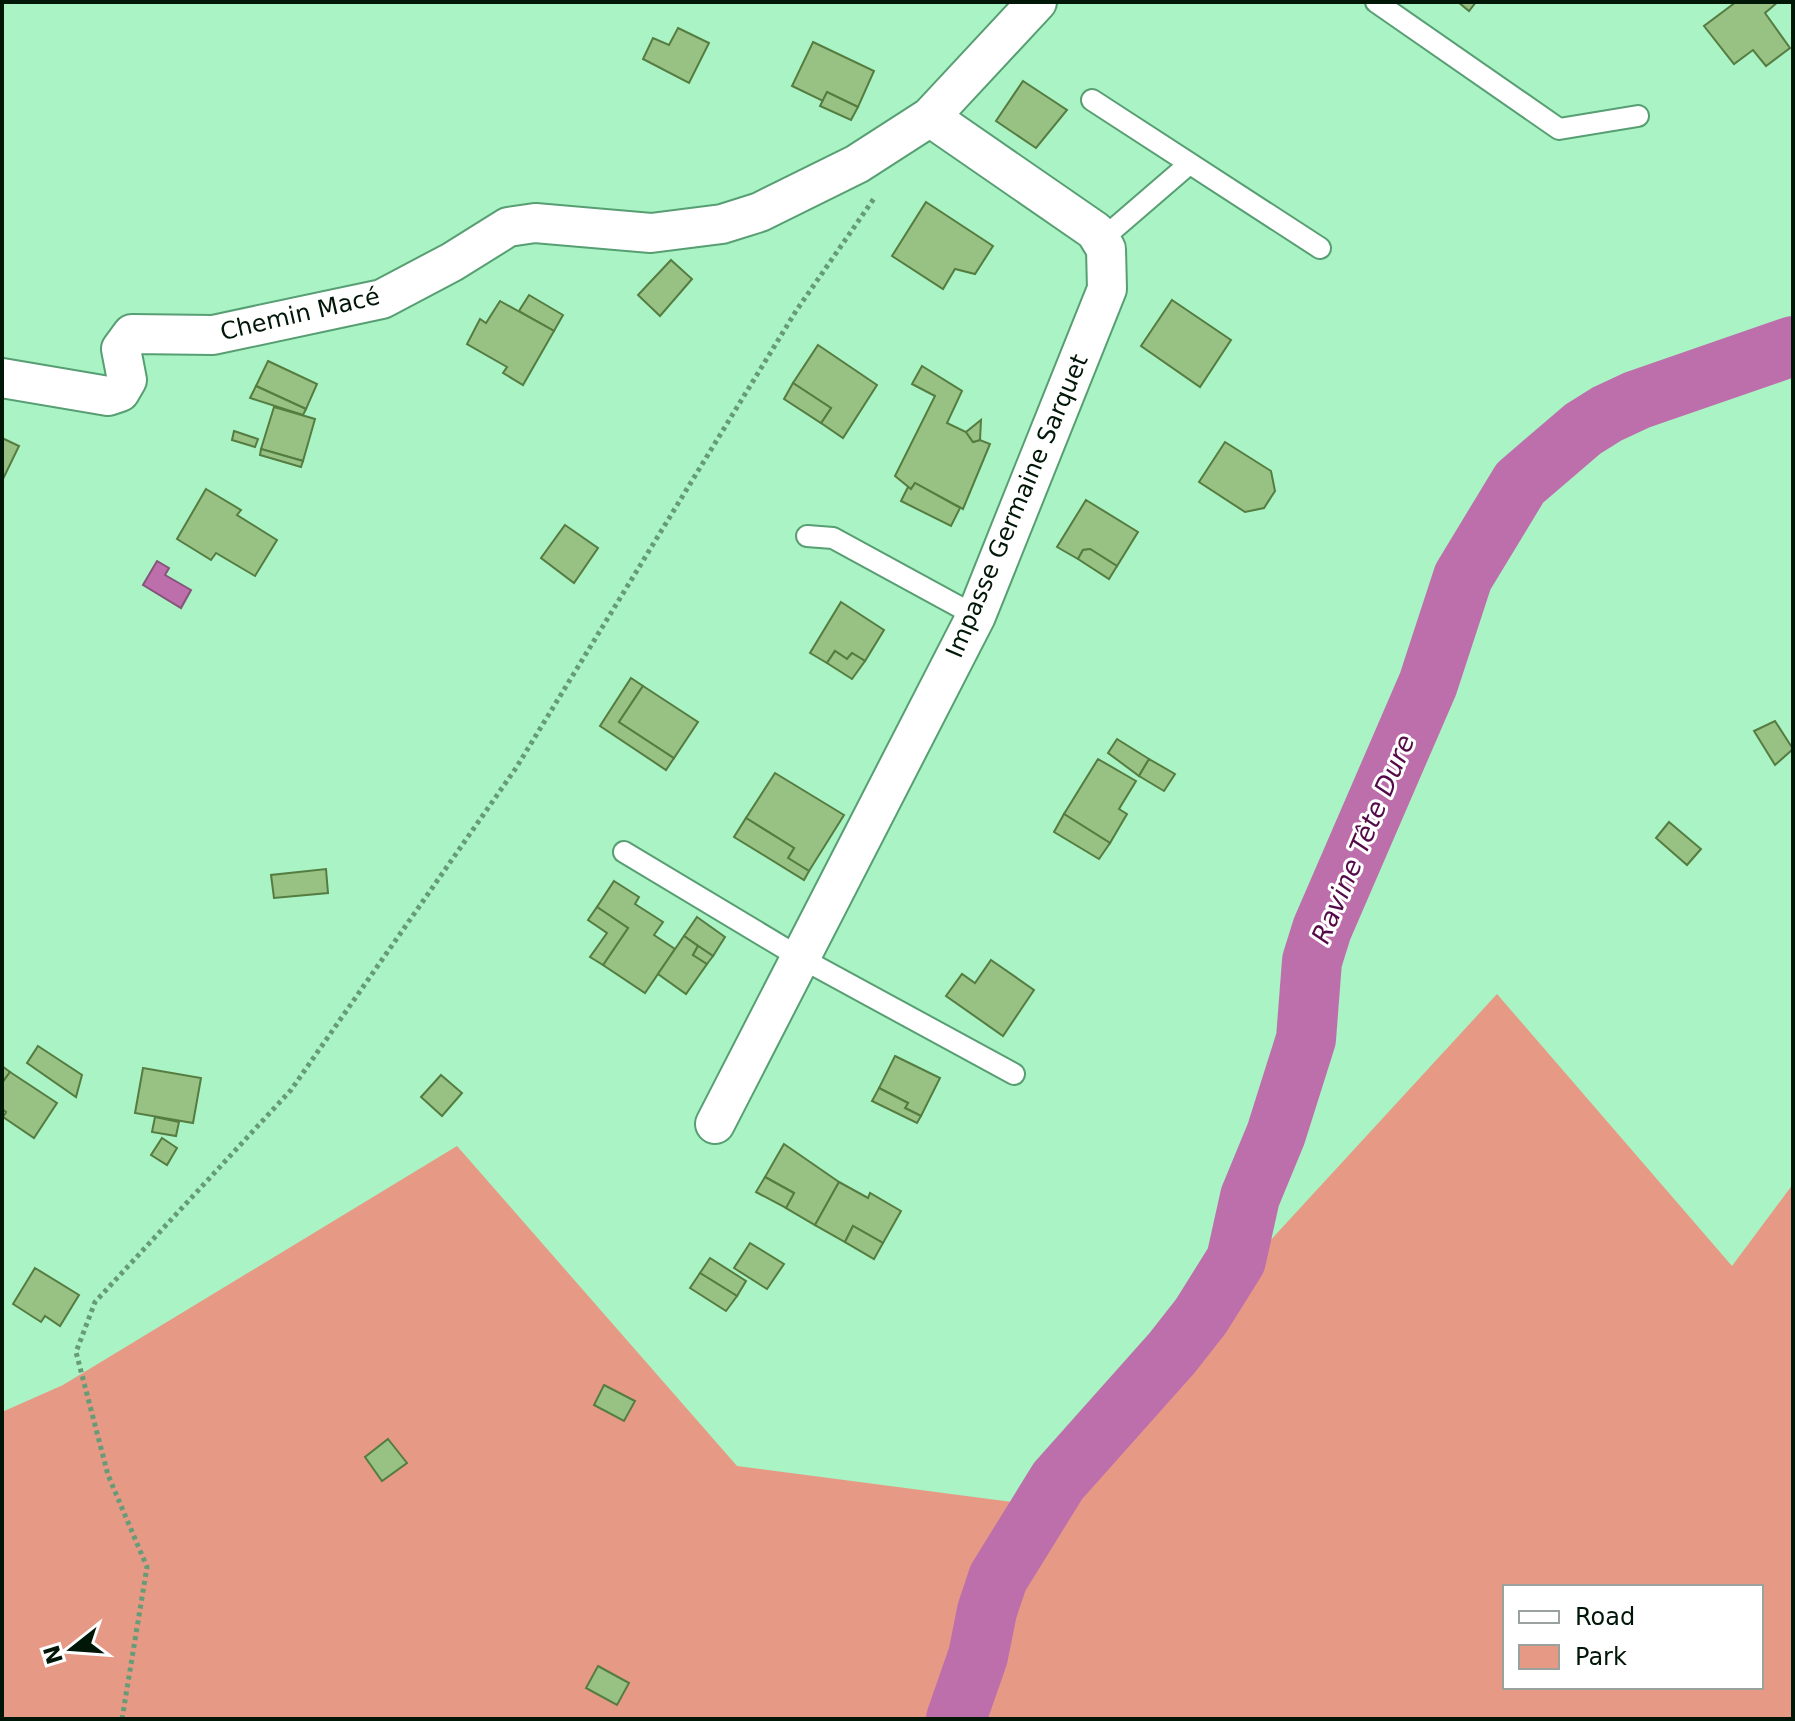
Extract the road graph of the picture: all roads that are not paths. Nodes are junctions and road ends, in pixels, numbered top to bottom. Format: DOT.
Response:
graph roads {
  1 [pos="1037,2"];
  2 [pos="1376,2"];
  3 [pos="1092,100"];
  4 [pos="1638,116"];
  5 [pos="930,117"];
  6 [pos="1188,165"];
  7 [pos="1101,240"];
  8 [pos="1320,248"];
  9 [pos="2,378"];
  10 [pos="807,536"];
  11 [pos="976,616"];
  12 [pos="624,852"];
  13 [pos="799,957"];
  14 [pos="1014,1074"];
  15 [pos="715,1124"];
  1 -- 5 [label="street, Chemin Macé"];
  2 -- 4 [label="lane"];
  3 -- 6 [label="lane"];
  5 -- 7 [label="street"];
  5 -- 9 [label="street, Chemin Macé"];
  6 -- 7 [label="lane"];
  6 -- 8 [label="lane"];
  7 -- 11 [label="street, Impasse Germaine Sarquet"];
  10 -- 11 [label="lane"];
  11 -- 13 [label="street, Impasse Germaine Sarquet"];
  12 -- 13 [label="lane"];
  13 -- 14 [label="lane"];
  13 -- 15 [label="street, Impasse Germaine Sarquet"];
}
